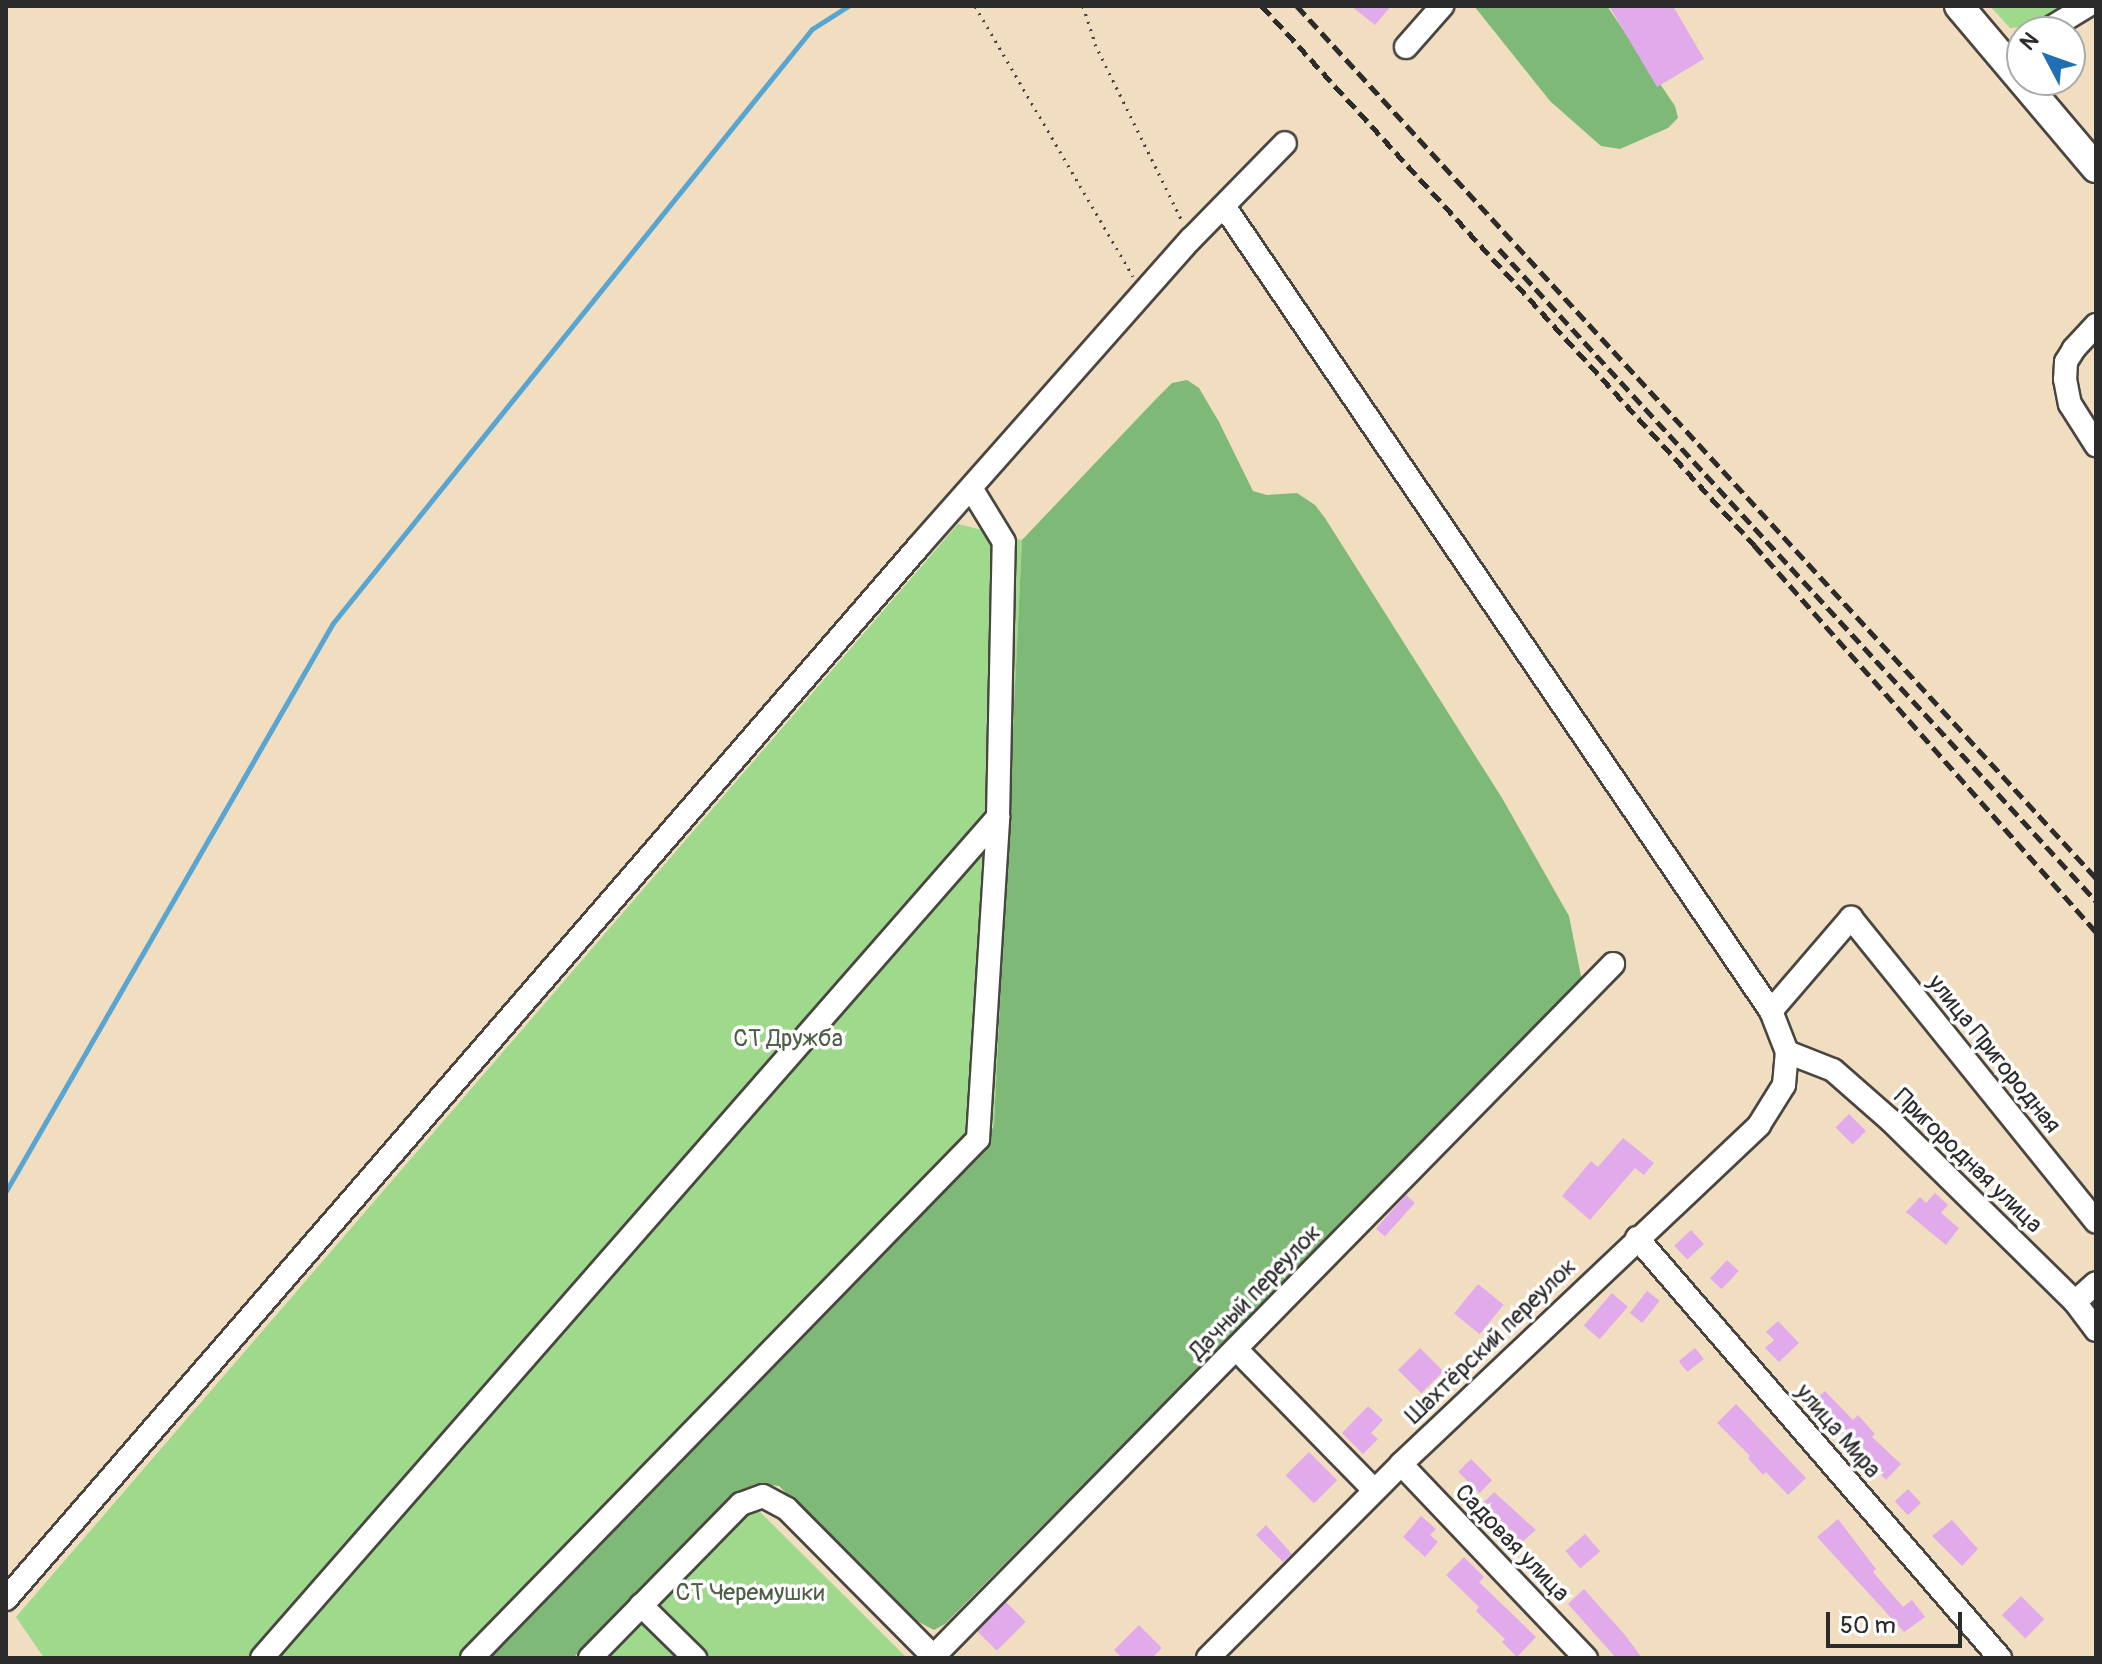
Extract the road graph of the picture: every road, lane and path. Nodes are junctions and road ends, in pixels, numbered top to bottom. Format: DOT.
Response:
graph roads {
  1 [pos="975,6"];
  2 [pos="1083,6"];
  3 [pos="1442,6"];
  4 [pos="1959,6"];
  5 [pos="1406,47"];
  6 [pos="2006,49"];
  7 [pos="2043,96"];
  8 [pos="1285,143"];
  9 [pos="2096,168"];
  10 [pos="1224,206"];
  11 [pos="1191,239"];
  12 [pos="1143,293"];
  13 [pos="2096,325"];
  14 [pos="2096,445"];
  15 [pos="971,488"];
  16 [pos="998,817"];
  17 [pos="1613,964"];
  18 [pos="1771,1011"];
  19 [pos="1787,1052"];
  20 [pos="2096,1222"];
  21 [pos="1637,1238"];
  22 [pos="2096,1283"];
  23 [pos="2075,1302"];
  24 [pos="2096,1330"];
  25 [pos="1236,1349"];
  26 [pos="1401,1464"];
  27 [pos="1374,1490"];
  28 [pos="6,1599"];
  29 [pos="641,1605"];
  30 [pos="934,1657"];
  31 [pos="262,1658"];
  32 [pos="472,1658"];
  33 [pos="590,1658"];
  34 [pos="695,1658"];
  35 [pos="1208,1658"];
  36 [pos="1586,1658"];
  37 [pos="2000,1658"];
  1 -- 12 [label="path"];
  2 -- 11 [label="path"];
  3 -- 5 [label="street"];
  4 -- 6 [label="main road"];
  7 -- 9 [label="main road"];
  8 -- 10 [label="street"];
  10 -- 11 [label="street"];
  10 -- 18 [label="street"];
  11 -- 12 [label="street"];
  12 -- 15 [label="street"];
  13 -- 14 [label="street"];
  15 -- 16 [label="street"];
  15 -- 28 [label="street"];
  16 -- 31 [label="street"];
  16 -- 32 [label="street"];
  17 -- 25 [label="street, Дачный переулок"];
  18 -- 19 [label="street"];
  18 -- 20 [label="street, улица Пригородная"];
  19 -- 21 [label="street, Шахтёрский переулок"];
  19 -- 23 [label="street, Пригородная улица"];
  21 -- 26 [label="street, Шахтёрский переулок"];
  21 -- 37 [label="street, улица Мира"];
  22 -- 23 [label="street"];
  23 -- 24 [label="street, Пригородная улица"];
  25 -- 27 [label="street"];
  25 -- 30 [label="street, Дачный переулок"];
  26 -- 27 [label="street, Шахтёрский переулок"];
  26 -- 36 [label="street, Садовая улица"];
  27 -- 35 [label="street, Шахтёрский переулок"];
  29 -- 30 [label="street"];
  29 -- 33 [label="street"];
  29 -- 34 [label="street"];
}
